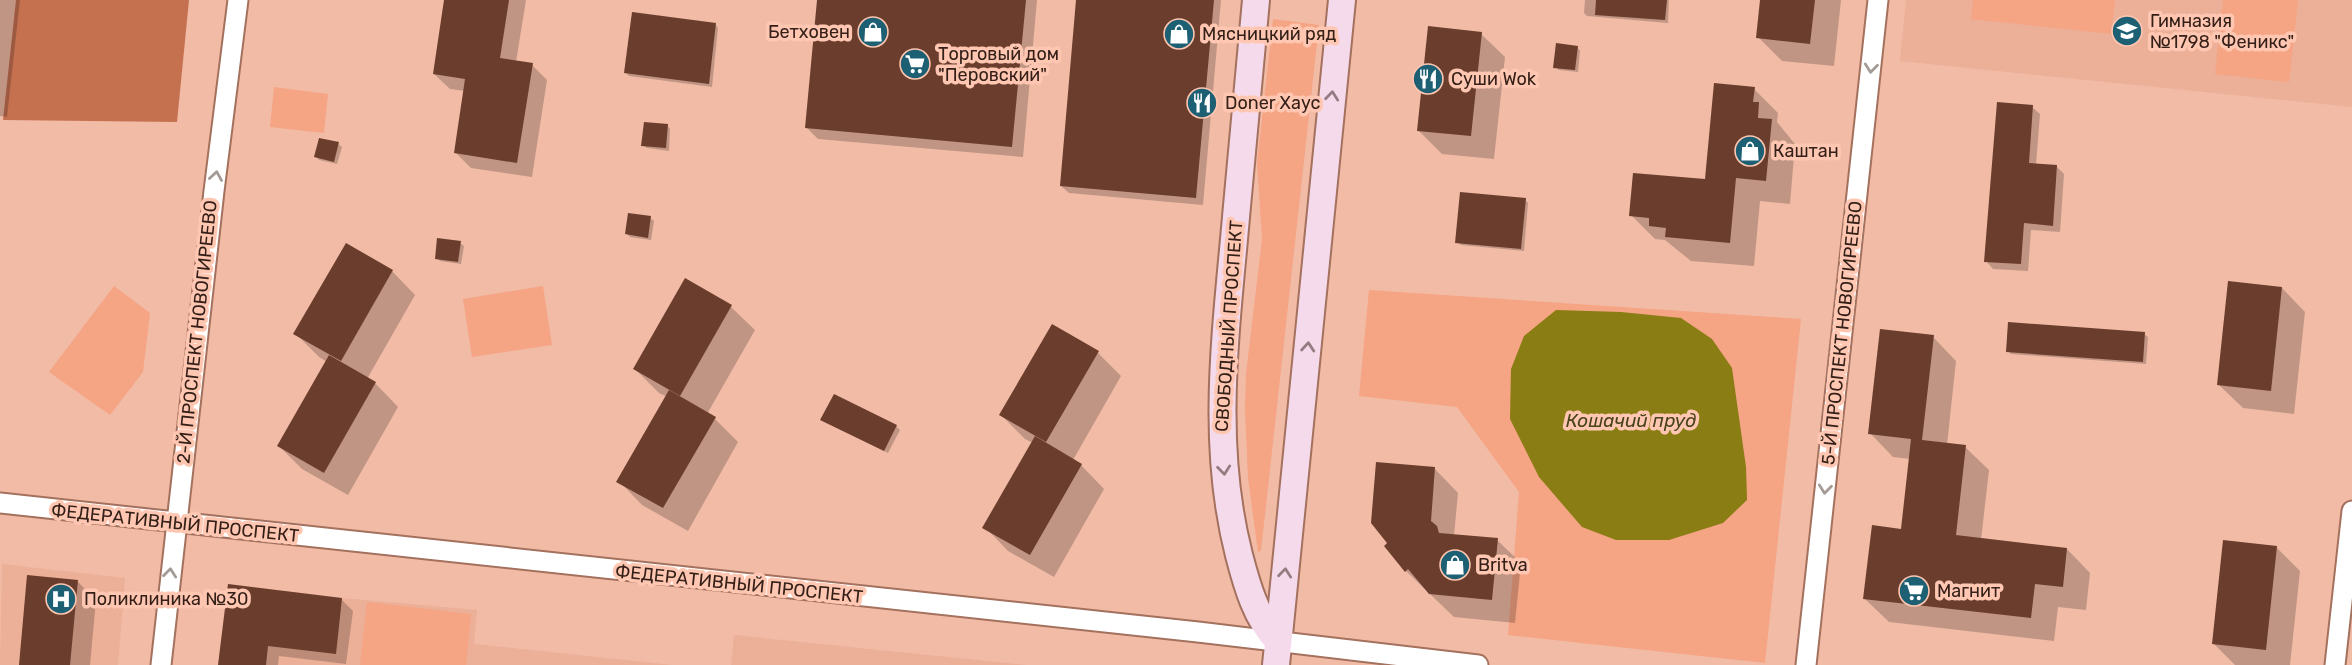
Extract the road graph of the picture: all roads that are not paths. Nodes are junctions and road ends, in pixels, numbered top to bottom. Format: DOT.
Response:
graph roads {
  1 [pos="238,0"];
  2 [pos="1256,0"];
  3 [pos="1342,0"];
  4 [pos="1878,0"];
  5 [pos="0,503"];
  6 [pos="2352,511"];
  7 [pos="176,524"];
  8 [pos="1277,653"];
  9 [pos="161,665"];
  10 [pos="1478,665"];
  11 [pos="1806,665"];
  12 [pos="2335,665"];
  7 -- 1 [label="street, 2-Й ПРОСПЕКТ НОВОГИРЕЕВО, one-way"];
  2 -- 8 [label="main road, СВОБОДНЫЙ ПРОСПЕКТ, one-way"];
  8 -- 3 [label="main road, one-way"];
  4 -- 11 [label="street, 5-Й ПРОСПЕКТ НОВОГИРЕЕВО, one-way"];
  5 -- 7 [label="street, ФЕДЕРАТИВНЫЙ ПРОСПЕКТ"];
  6 -- 12 [label="street"];
  7 -- 8 [label="street, ФЕДЕРАТИВНЫЙ ПРОСПЕКТ"];
  9 -- 7 [label="street, 2-Й ПРОСПЕКТ НОВОГИРЕЕВО, one-way"];
  8 -- 10 [label="street, ФЕДЕРАТИВНЫЙ ПРОСПЕКТ"];
}
